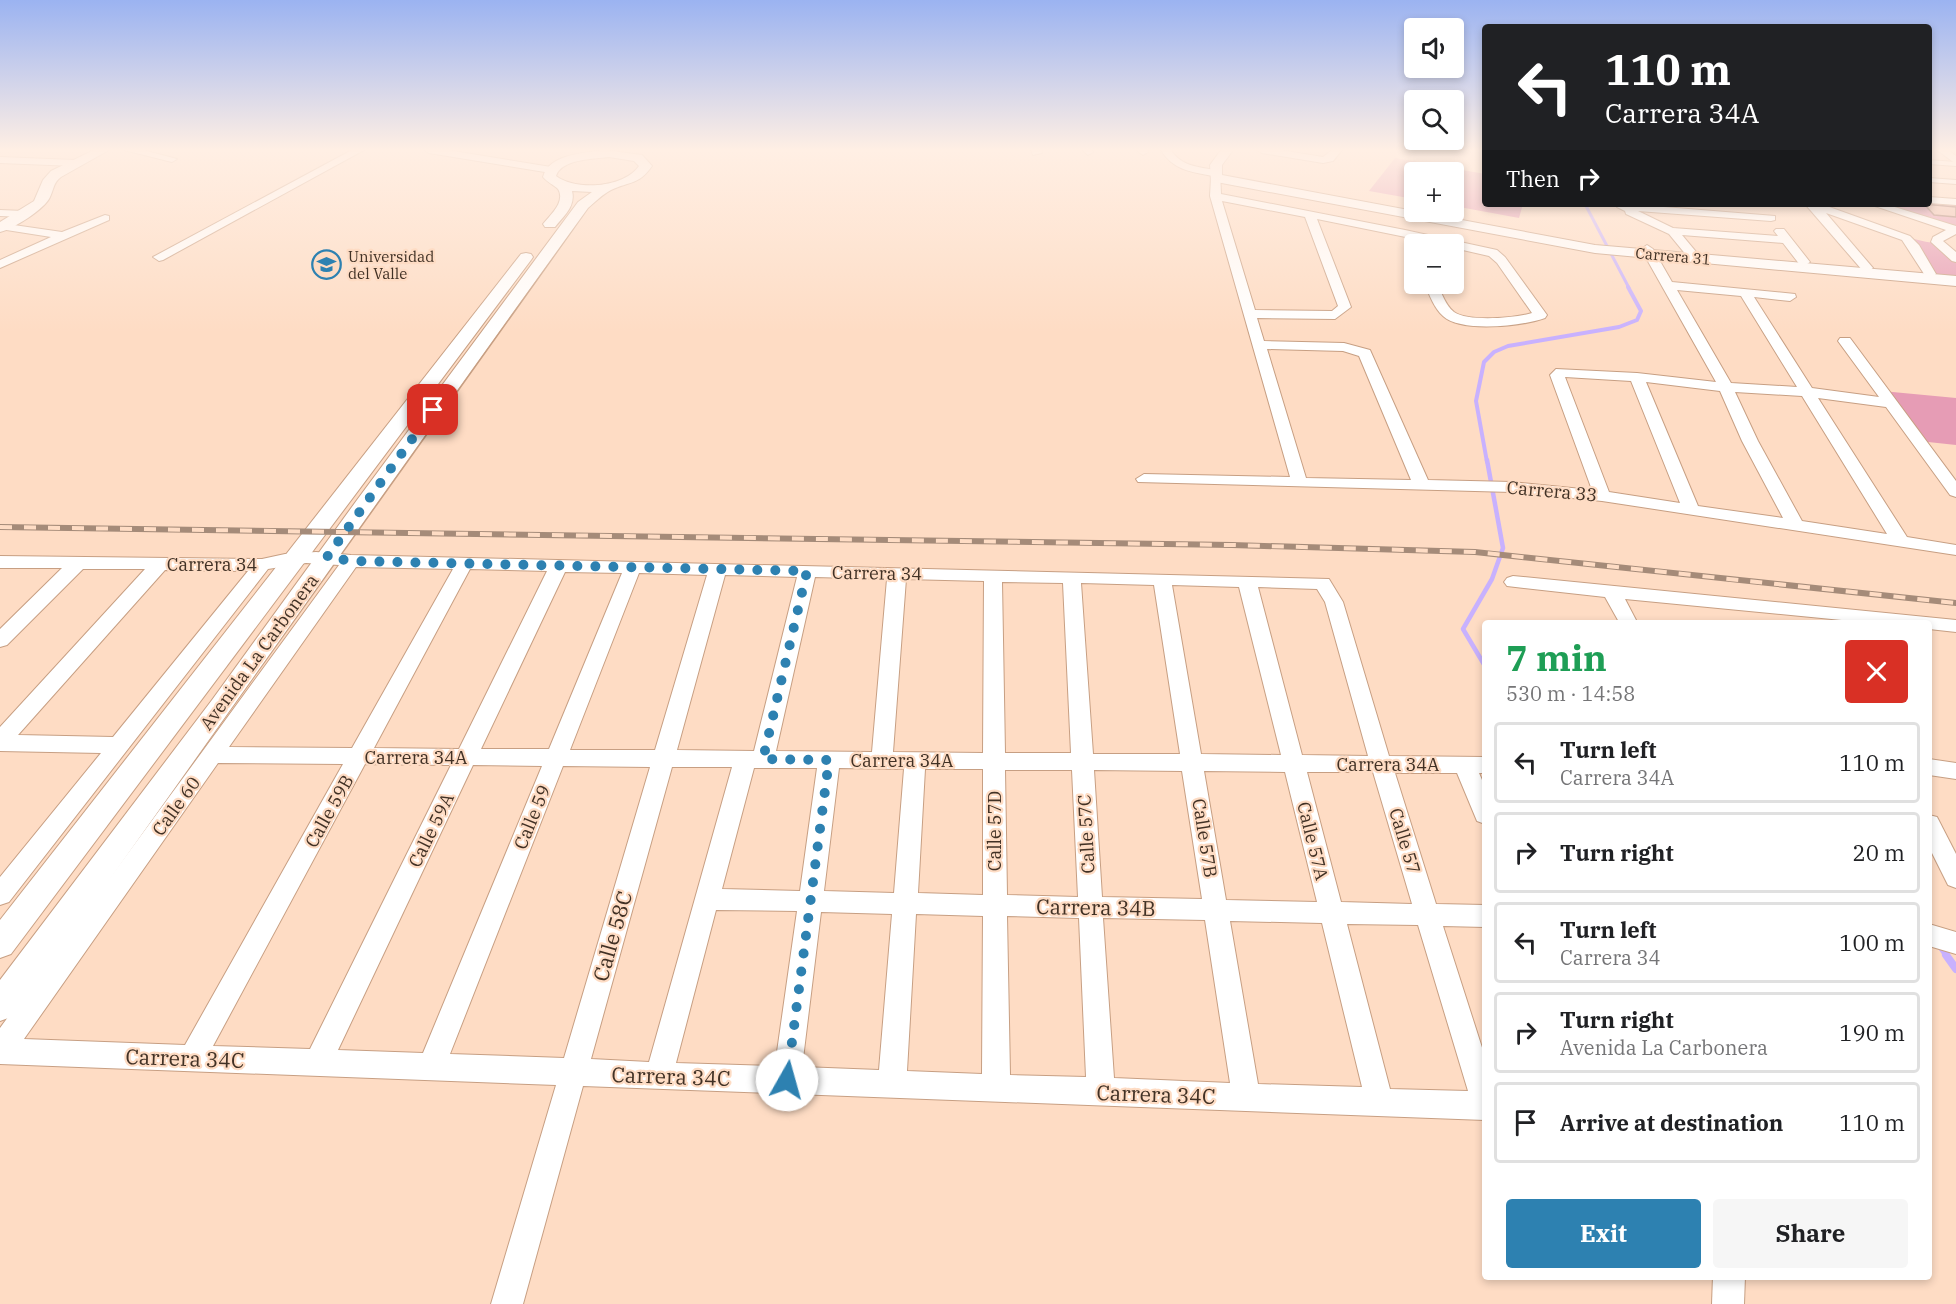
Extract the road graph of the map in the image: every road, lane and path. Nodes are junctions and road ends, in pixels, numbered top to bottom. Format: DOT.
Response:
graph roads {
  1 [pos="28,211"];
  2 [pos="245,211"];
  3 [pos="560,211"];
  4 [pos="579,211"];
  5 [pos="1219,211"];
  6 [pos="1289,211"];
  7 [pos="1407,211"];
  8 [pos="1629,211"];
  9 [pos="1723,211"];
  10 [pos="1765,211"];
  11 [pos="1817,211"];
  12 [pos="1830,211"];
  13 [pos="1896,211"];
  14 [pos="1310,215"];
  15 [pos="105,218"];
  16 [pos="1771,218"];
  17 [pos="1464,221"];
  18 [pos="1,222"];
  19 [pos="1956,230"];
  20 [pos="1671,231"];
  21 [pos="1405,233"];
  22 [pos="1409,234"];
  23 [pos="63,236"];
  24 [pos="1787,240"];
  25 [pos="1464,246"];
  26 [pos="1599,247"];
  27 [pos="1648,251"];
  28 [pos="1691,253"];
  29 [pos="159,257"];
  30 [pos="1956,258"];
  31 [pos="1804,262"];
  32 [pos="0,264"];
  33 [pos="1867,268"];
  34 [pos="1930,274"];
  35 [pos="1956,276"];
  36 [pos="1956,281"];
  37 [pos="1666,285"];
  38 [pos="1745,293"];
  39 [pos="1437,294"];
  40 [pos="1790,297"];
  41 [pos="1249,314"];
  42 [pos="1845,341"];
  43 [pos="1258,345"];
  44 [pos="1637,377"];
  45 [pos="1726,387"];
  46 [pos="1806,392"];
  47 [pos="1891,403"];
  48 [pos="1144,479"];
  49 [pos="1299,482"];
  50 [pos="1421,484"];
  51 [pos="1956,492"];
  52 [pos="1602,496"];
  53 [pos="335,504"];
  54 [pos="364,504"];
  55 [pos="1692,511"];
  56 [pos="1796,526"];
  57 [pos="1901,542"];
  58 [pos="1956,550"];
  59 [pos="295,556"];
  60 [pos="327,557"];
  61 [pos="0,561"];
  62 [pos="351,561"];
  63 [pos="78,563"];
  64 [pos="465,563"];
  65 [pos="160,564"];
  66 [pos="262,565"];
  67 [pos="559,565"];
  68 [pos="633,567"];
  69 [pos="718,569"];
  70 [pos="807,571"];
  71 [pos="897,573"];
  72 [pos="993,575"];
  73 [pos="1071,577"];
  74 [pos="1162,579"];
  75 [pos="1247,581"];
  76 [pos="1513,582"];
  77 [pos="1323,583"];
  78 [pos="1613,594"];
  79 [pos="1820,617"];
  80 [pos="1627,620"];
  81 [pos="1881,620"];
  82 [pos="1932,623"];
  83 [pos="1956,626"];
  84 [pos="0,640"];
  85 [pos="0,742"];
  86 [pos="119,745"];
  87 [pos="212,755"];
  88 [pos="359,756"];
  89 [pos="466,757"];
  90 [pos="556,758"];
  91 [pos="664,759"];
  92 [pos="754,759"];
  93 [pos="829,760"];
  94 [pos="882,760"];
  95 [pos="915,761"];
  96 [pos="994,761"];
  97 [pos="1082,762"];
  98 [pos="1192,763"];
  99 [pos="1294,764"];
  100 [pos="1381,764"];
  101 [pos="1475,765"];
  102 [pos="1932,767"];
  103 [pos="1956,771"];
  104 [pos="1482,800"];
  105 [pos="1932,830"];
  106 [pos="1956,878"];
  107 [pos="0,895"];
  108 [pos="707,899"];
  109 [pos="810,901"];
  110 [pos="905,903"];
  111 [pos="995,905"];
  112 [pos="1090,907"];
  113 [pos="1216,910"];
  114 [pos="1331,912"];
  115 [pos="1428,915"];
  116 [pos="1482,916"];
  117 [pos="0,944"];
  118 [pos="0,1006"];
  119 [pos="0,1050"];
  120 [pos="192,1058"];
  121 [pos="318,1062"];
  122 [pos="431,1067"];
  123 [pos="573,1072"];
  124 [pos="659,1075"];
  125 [pos="787,1080"];
  126 [pos="892,1084"];
  127 [pos="996,1088"];
  128 [pos="1482,1091"];
  129 [pos="1101,1092"];
  130 [pos="1246,1097"];
  131 [pos="1380,1102"];
  132 [pos="1482,1106"];
  133 [pos="1729,1280"];
  134 [pos="507,1304"];
  135 [pos="1728,1304"];
  1 -- 18 [label="street"];
  2 -- 29 [label="street"];
  3 -- 53 [label="street, Avenida La Carbonera"];
  4 -- 54 [label="street, Avenida La Carbonera"];
  5 -- 41 [label="street"];
  6 -- 14 [label="street"];
  7 -- 26 [label="street, Carrera 31"];
  8 -- 20 [label="street"];
  9 -- 16 [label="street"];
  10 -- 16 [label="street"];
  11 -- 33 [label="street"];
  12 -- 34 [label="street"];
  13 -- 19 [label="street"];
  14 -- 21 [label="street"];
  14 -- 41 [label="street"];
  15 -- 23 [label="street"];
  16 -- 24 [label="street"];
  17 -- 26 [label="street, Carrera 31"];
  18 -- 23 [label="street"];
  19 -- 30 [label="street"];
  20 -- 24 [label="street"];
  20 -- 28 [label="street"];
  21 -- 22 [label="street"];
  23 -- 32 [label="street"];
  24 -- 31 [label="street"];
  25 -- 39 [label="street"];
  26 -- 27 [label="street, Carrera 31"];
  27 -- 28 [label="street, Carrera 31"];
  27 -- 36 [label="street, Carrera 31"];
  27 -- 37 [label="street"];
  28 -- 31 [label="street, Carrera 31"];
  31 -- 33 [label="street, Carrera 31"];
  33 -- 34 [label="street, Carrera 31"];
  34 -- 35 [label="street, Carrera 31"];
  37 -- 38 [label="street"];
  37 -- 45 [label="street"];
  38 -- 40 [label="street"];
  38 -- 46 [label="street"];
  41 -- 43 [label="street"];
  42 -- 47 [label="street"];
  43 -- 49 [label="street"];
  43 -- 50 [label="street"];
  44 -- 45 [label="street"];
  44 -- 52 [label="street"];
  44 -- 55 [label="street"];
  45 -- 46 [label="street"];
  45 -- 56 [label="street"];
  46 -- 47 [label="street"];
  46 -- 57 [label="street"];
  47 -- 51 [label="street"];
  48 -- 49 [label="street, Carrera 33"];
  49 -- 50 [label="street, Carrera 33"];
  50 -- 52 [label="street, Carrera 33"];
  52 -- 55 [label="street, Carrera 33"];
  53 -- 54 [label="street"];
  53 -- 59 [label="street, Avenida La Carbonera"];
  54 -- 60 [label="street, Avenida La Carbonera"];
  55 -- 56 [label="street, Carrera 33"];
  56 -- 57 [label="street, Carrera 33"];
  57 -- 58 [label="street, Carrera 33"];
  59 -- 60 [label="street, Carrera 34"];
  59 -- 66 [label="street, Carrera 34"];
  59 -- 117 [label="street, Avenida La Carbonera"];
  60 -- 62 [label="street, Carrera 34"];
  60 -- 118 [label="street, Avenida La Carbonera"];
  61 -- 63 [label="street, Carrera 34"];
  62 -- 64 [label="street, Carrera 34"];
  62 -- 87 [label="street, Calle 60"];
  63 -- 65 [label="street, Carrera 34"];
  63 -- 84 [label="street"];
  64 -- 67 [label="street, Carrera 34"];
  64 -- 88 [label="street, Calle 59B"];
  65 -- 66 [label="street, Carrera 34"];
  65 -- 85 [label="street"];
  66 -- 86 [label="street"];
  67 -- 68 [label="street, Carrera 34"];
  67 -- 89 [label="street, Calle 59A"];
  68 -- 69 [label="street, Carrera 34"];
  68 -- 90 [label="street, Calle 59"];
  69 -- 70 [label="street, Carrera 34"];
  69 -- 91 [label="street, Calle 58C"];
  70 -- 71 [label="street, Carrera 34"];
  70 -- 92 [label="street"];
  71 -- 72 [label="street, Carrera 34"];
  71 -- 94 [label="street"];
  72 -- 73 [label="street, Carrera 34"];
  72 -- 96 [label="street, Calle 57D"];
  73 -- 74 [label="street, Carrera 34"];
  73 -- 97 [label="street, Calle 57C"];
  74 -- 75 [label="street, Carrera 34"];
  74 -- 98 [label="street, Calle 57B"];
  75 -- 77 [label="street, Carrera 34"];
  75 -- 99 [label="street, Calle 57A"];
  76 -- 78 [label="street"];
  77 -- 100 [label="street, Calle 57"];
  78 -- 79 [label="street"];
  78 -- 80 [label="street"];
  79 -- 81 [label="street"];
  82 -- 83 [label="street"];
  85 -- 86 [label="street"];
  86 -- 107 [label="street"];
  87 -- 88 [label="street, Carrera 34A"];
  87 -- 119 [label="street, Calle 60"];
  88 -- 89 [label="street, Carrera 34A"];
  88 -- 120 [label="street, Calle 59B"];
  89 -- 90 [label="street, Carrera 34A"];
  89 -- 121 [label="street, Calle 59A"];
  90 -- 91 [label="street, Carrera 34A"];
  90 -- 122 [label="street, Calle 59"];
  91 -- 92 [label="street, Carrera 34A"];
  91 -- 123 [label="street, Calle 58C"];
  92 -- 93 [label="street, Carrera 34A"];
  92 -- 108 [label="street"];
  93 -- 94 [label="street, Carrera 34A"];
  93 -- 109 [label="street"];
  94 -- 95 [label="street, Carrera 34A"];
  95 -- 96 [label="street, Carrera 34A"];
  95 -- 110 [label="street"];
  96 -- 97 [label="street, Carrera 34A"];
  96 -- 111 [label="street, Calle 57D"];
  97 -- 98 [label="street, Carrera 34A"];
  97 -- 112 [label="street, Calle 57C"];
  98 -- 99 [label="street, Carrera 34A"];
  98 -- 113 [label="street, Calle 57B"];
  99 -- 100 [label="street, Carrera 34A"];
  99 -- 114 [label="street, Calle 57A"];
  100 -- 101 [label="street, Carrera 34A"];
  100 -- 115 [label="street, Calle 57"];
  101 -- 104 [label="street"];
  102 -- 103 [label="street"];
  105 -- 106 [label="street"];
  108 -- 109 [label="street, Carrera 34B"];
  108 -- 124 [label="street"];
  109 -- 110 [label="street, Carrera 34B"];
  109 -- 125 [label="street"];
  110 -- 111 [label="street, Carrera 34B"];
  110 -- 126 [label="street"];
  111 -- 112 [label="street, Carrera 34B"];
  111 -- 127 [label="street, Calle 57D"];
  112 -- 113 [label="street, Carrera 34B"];
  112 -- 129 [label="street, Calle 57C"];
  113 -- 114 [label="street, Carrera 34B"];
  113 -- 130 [label="street, Calle 57B"];
  114 -- 115 [label="street, Carrera 34B"];
  114 -- 131 [label="street, Calle 57A"];
  115 -- 116 [label="street, Carrera 34B"];
  115 -- 128 [label="street, Calle 57"];
  119 -- 120 [label="street, Carrera 34C"];
  120 -- 121 [label="street, Carrera 34C"];
  121 -- 122 [label="street, Carrera 34C"];
  122 -- 123 [label="street, Carrera 34C"];
  123 -- 124 [label="street, Carrera 34C"];
  123 -- 134 [label="street, Calle 58C"];
  124 -- 125 [label="street, Carrera 34C"];
  125 -- 126 [label="street, Carrera 34C"];
  126 -- 127 [label="street, Carrera 34C"];
  127 -- 129 [label="street, Carrera 34C"];
  129 -- 130 [label="street, Carrera 34C"];
  130 -- 131 [label="street, Carrera 34C"];
  131 -- 132 [label="street, Carrera 34C"];
  133 -- 135 [label="street"];
}
